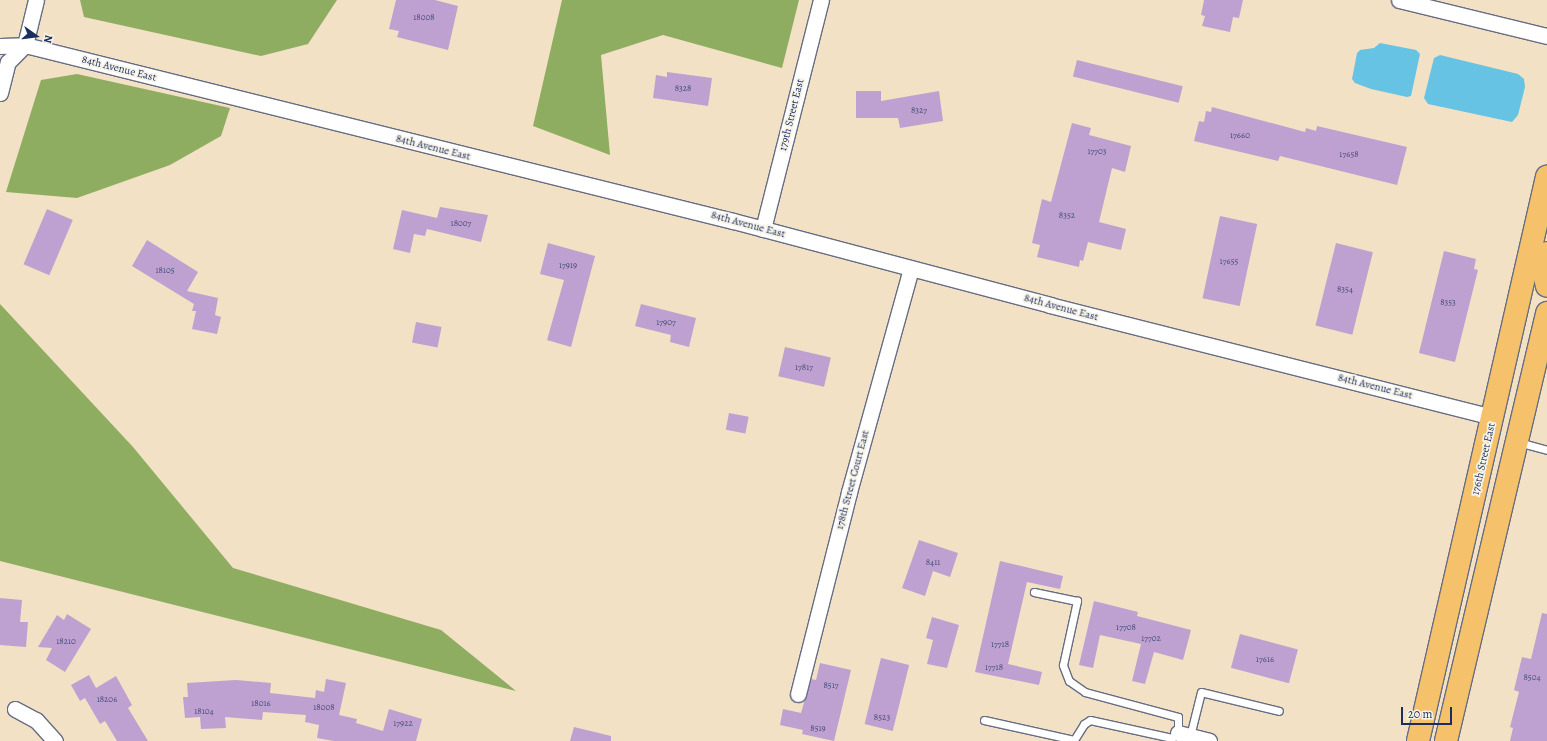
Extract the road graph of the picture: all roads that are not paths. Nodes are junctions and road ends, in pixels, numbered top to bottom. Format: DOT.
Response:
graph roads {
  1 [pos="36,0"];
  2 [pos="821,0"];
  3 [pos="1399,0"];
  4 [pos="1547,36"];
  5 [pos="25,45"];
  6 [pos="0,46"];
  7 [pos="0,93"];
  8 [pos="1547,177"];
  9 [pos="763,229"];
  10 [pos="1547,252"];
  11 [pos="911,268"];
  12 [pos="1547,286"];
  13 [pos="1547,313"];
  14 [pos="1493,417"];
  15 [pos="1516,442"];
  16 [pos="1547,450"];
  17 [pos="1034,592"];
  18 [pos="1438,662"];
  19 [pos="798,694"];
  20 [pos="15,709"];
  21 [pos="1279,711"];
  22 [pos="984,720"];
  23 [pos="1196,738"];
  24 [pos="56,741"];
  25 [pos="1418,741"];
  26 [pos="1429,741"];
  27 [pos="1446,741"];
  1 -- 5 [label="street"];
  2 -- 9 [label="street, 179th Street East"];
  3 -- 4 [label="street"];
  5 -- 6 [label="street, 84th Avenue East"];
  5 -- 7 [label="street"];
  5 -- 9 [label="street, 84th Avenue East"];
  8 -- 14 [label="main road, 176th Street East"];
  9 -- 11 [label="street, 84th Avenue East"];
  10 -- 12 [label="main road"];
  11 -- 14 [label="street, 84th Avenue East"];
  11 -- 19 [label="street, 178th Street Court East"];
  13 -- 15 [label="main road"];
  14 -- 18 [label="main road, 176th Street East"];
  15 -- 16 [label="lane"];
  15 -- 27 [label="main road"];
  17 -- 23 [label="lane"];
  18 -- 25 [label="main road, 176th Street East"];
  18 -- 26 [label="main road"];
  20 -- 24 [label="street"];
  21 -- 23 [label="lane"];
  22 -- 23 [label="lane"];
}
